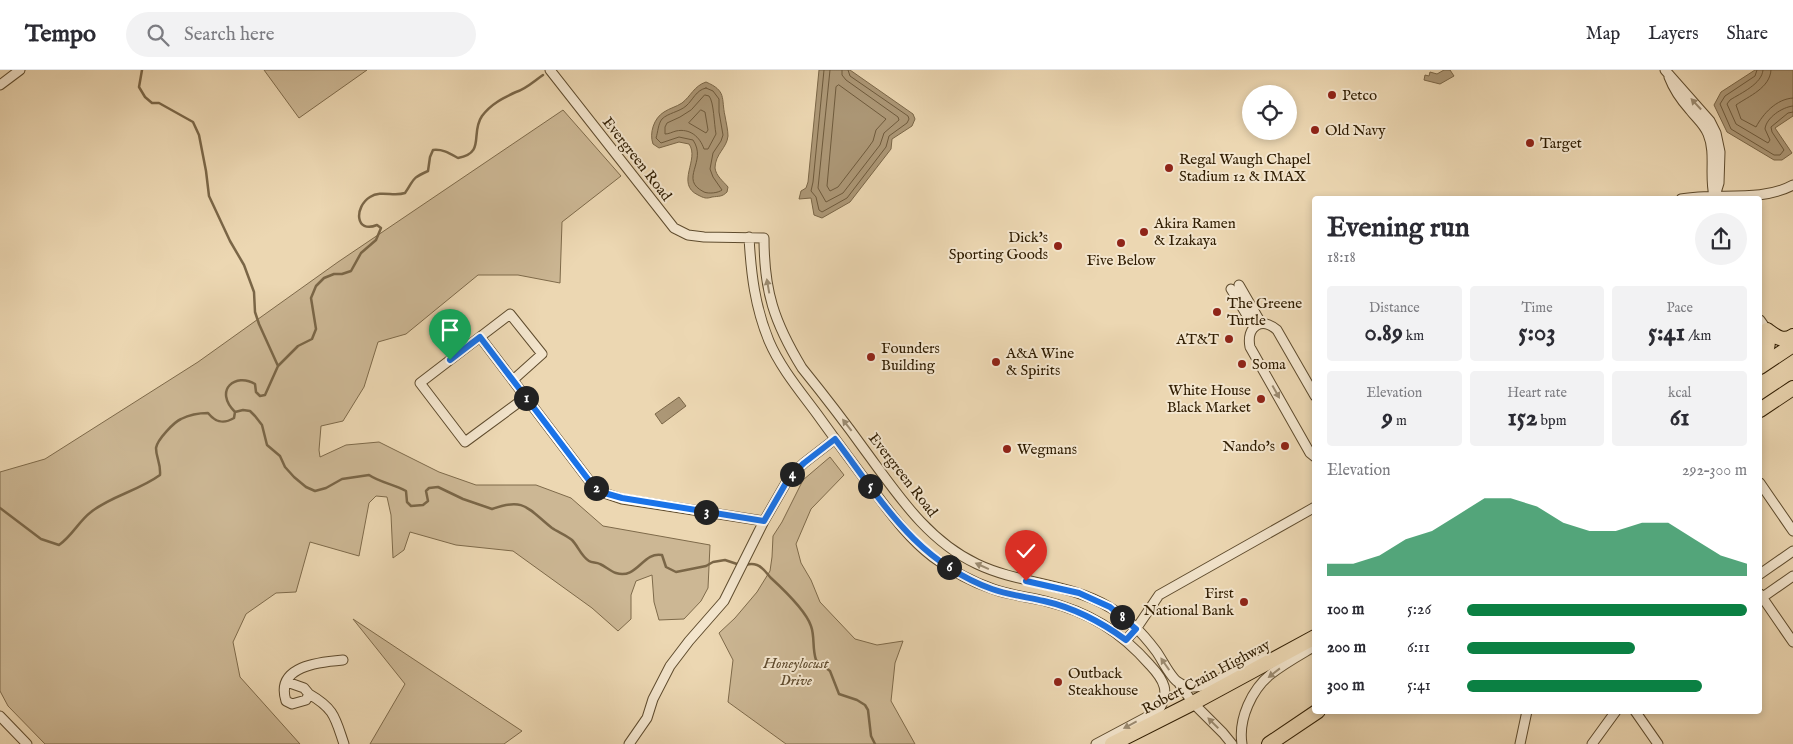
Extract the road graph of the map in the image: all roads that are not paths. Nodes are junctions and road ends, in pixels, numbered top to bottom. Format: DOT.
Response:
graph roads {
  1 [pos="20,70"];
  2 [pos="550,70"];
  3 [pos="1667,72"];
  4 [pos="0,85"];
  5 [pos="1793,185"];
  6 [pos="1715,196"];
  7 [pos="1737,196"];
  8 [pos="750,237"];
  9 [pos="1235,287"];
  10 [pos="1257,325"];
  11 [pos="1763,325"];
  12 [pos="1793,336"];
  13 [pos="480,337"];
  14 [pos="1793,345"];
  15 [pos="1762,356"];
  16 [pos="1762,366"];
  17 [pos="513,380"];
  18 [pos="1793,388"];
  19 [pos="1312,391"];
  20 [pos="526,397"];
  21 [pos="1762,409"];
  22 [pos="835,439"];
  23 [pos="1312,455"];
  24 [pos="1762,486"];
  25 [pos="1312,509"];
  26 [pos="764,521"];
  27 [pos="1793,531"];
  28 [pos="1793,552"];
  29 [pos="1762,573"];
  30 [pos="1793,576"];
  31 [pos="1762,595"];
  32 [pos="1762,597"];
  33 [pos="1136,629"];
  34 [pos="1312,638"];
  35 [pos="1312,639"];
  36 [pos="1126,640"];
  37 [pos="1793,642"];
  38 [pos="1312,648"];
  39 [pos="343,660"];
  40 [pos="287,682"];
  41 [pos="1177,682"];
  42 [pos="309,694"];
  43 [pos="1193,703"];
  44 [pos="1312,705"];
  45 [pos="1314,714"];
  46 [pos="1526,714"];
  47 [pos="1614,714"];
  48 [pos="1637,714"];
  49 [pos="0,716"];
  50 [pos="1274,742"];
  51 [pos="27,744"];
  52 [pos="344,744"];
  53 [pos="629,744"];
  54 [pos="1096,744"];
  55 [pos="1112,744"];
  56 [pos="1232,744"];
  57 [pos="1242,744"];
  58 [pos="1520,744"];
  59 [pos="1592,744"];
  60 [pos="1658,744"];
  1 -- 4 [label="street"];
  2 -- 8 [label="street, Evergreen Road"];
  3 -- 6 [label="street"];
  5 -- 7 [label="street"];
  8 -- 22 [label="street"];
  33 -- 8 [label="street, Evergreen Road, one-way"];
  9 -- 10 [label="street"];
  10 -- 19 [label="street"];
  10 -- 23 [label="street, one-way"];
  11 -- 12 [label="highway"];
  11 -- 15 [label="highway"];
  13 -- 17 [label="street"];
  13 -- 17 [label="street"];
  13 -- 20 [label="street"];
  14 -- 16 [label="highway"];
  17 -- 20 [label="street"];
  18 -- 21 [label="highway"];
  20 -- 26 [label="street"];
  22 -- 26 [label="street"];
  22 -- 36 [label="street"];
  24 -- 27 [label="street"];
  25 -- 33 [label="street"];
  26 -- 53 [label="street"];
  28 -- 29 [label="street"];
  30 -- 31 [label="street"];
  32 -- 37 [label="street"];
  33 -- 36 [label="street"];
  41 -- 33 [label="street, Evergreen Road, one-way"];
  34 -- 41 [label="street"];
  35 -- 43 [label="highway, Robert Crain Highway"];
  36 -- 54 [label="street, one-way"];
  38 -- 57 [label="street, one-way"];
  39 -- 40 [label="street"];
  40 -- 42 [label="street"];
  40 -- 42 [label="street"];
  41 -- 43 [label="street, Evergreen Road"];
  42 -- 52 [label="street"];
  43 -- 55 [label="highway, Robert Crain Highway"];
  56 -- 43 [label="street, Evergreen Road, one-way"];
  44 -- 50 [label="highway"];
  45 -- 50 [label="highway"];
  46 -- 58 [label="street"];
  47 -- 59 [label="street"];
  48 -- 60 [label="street"];
  49 -- 51 [label="street"];
}
